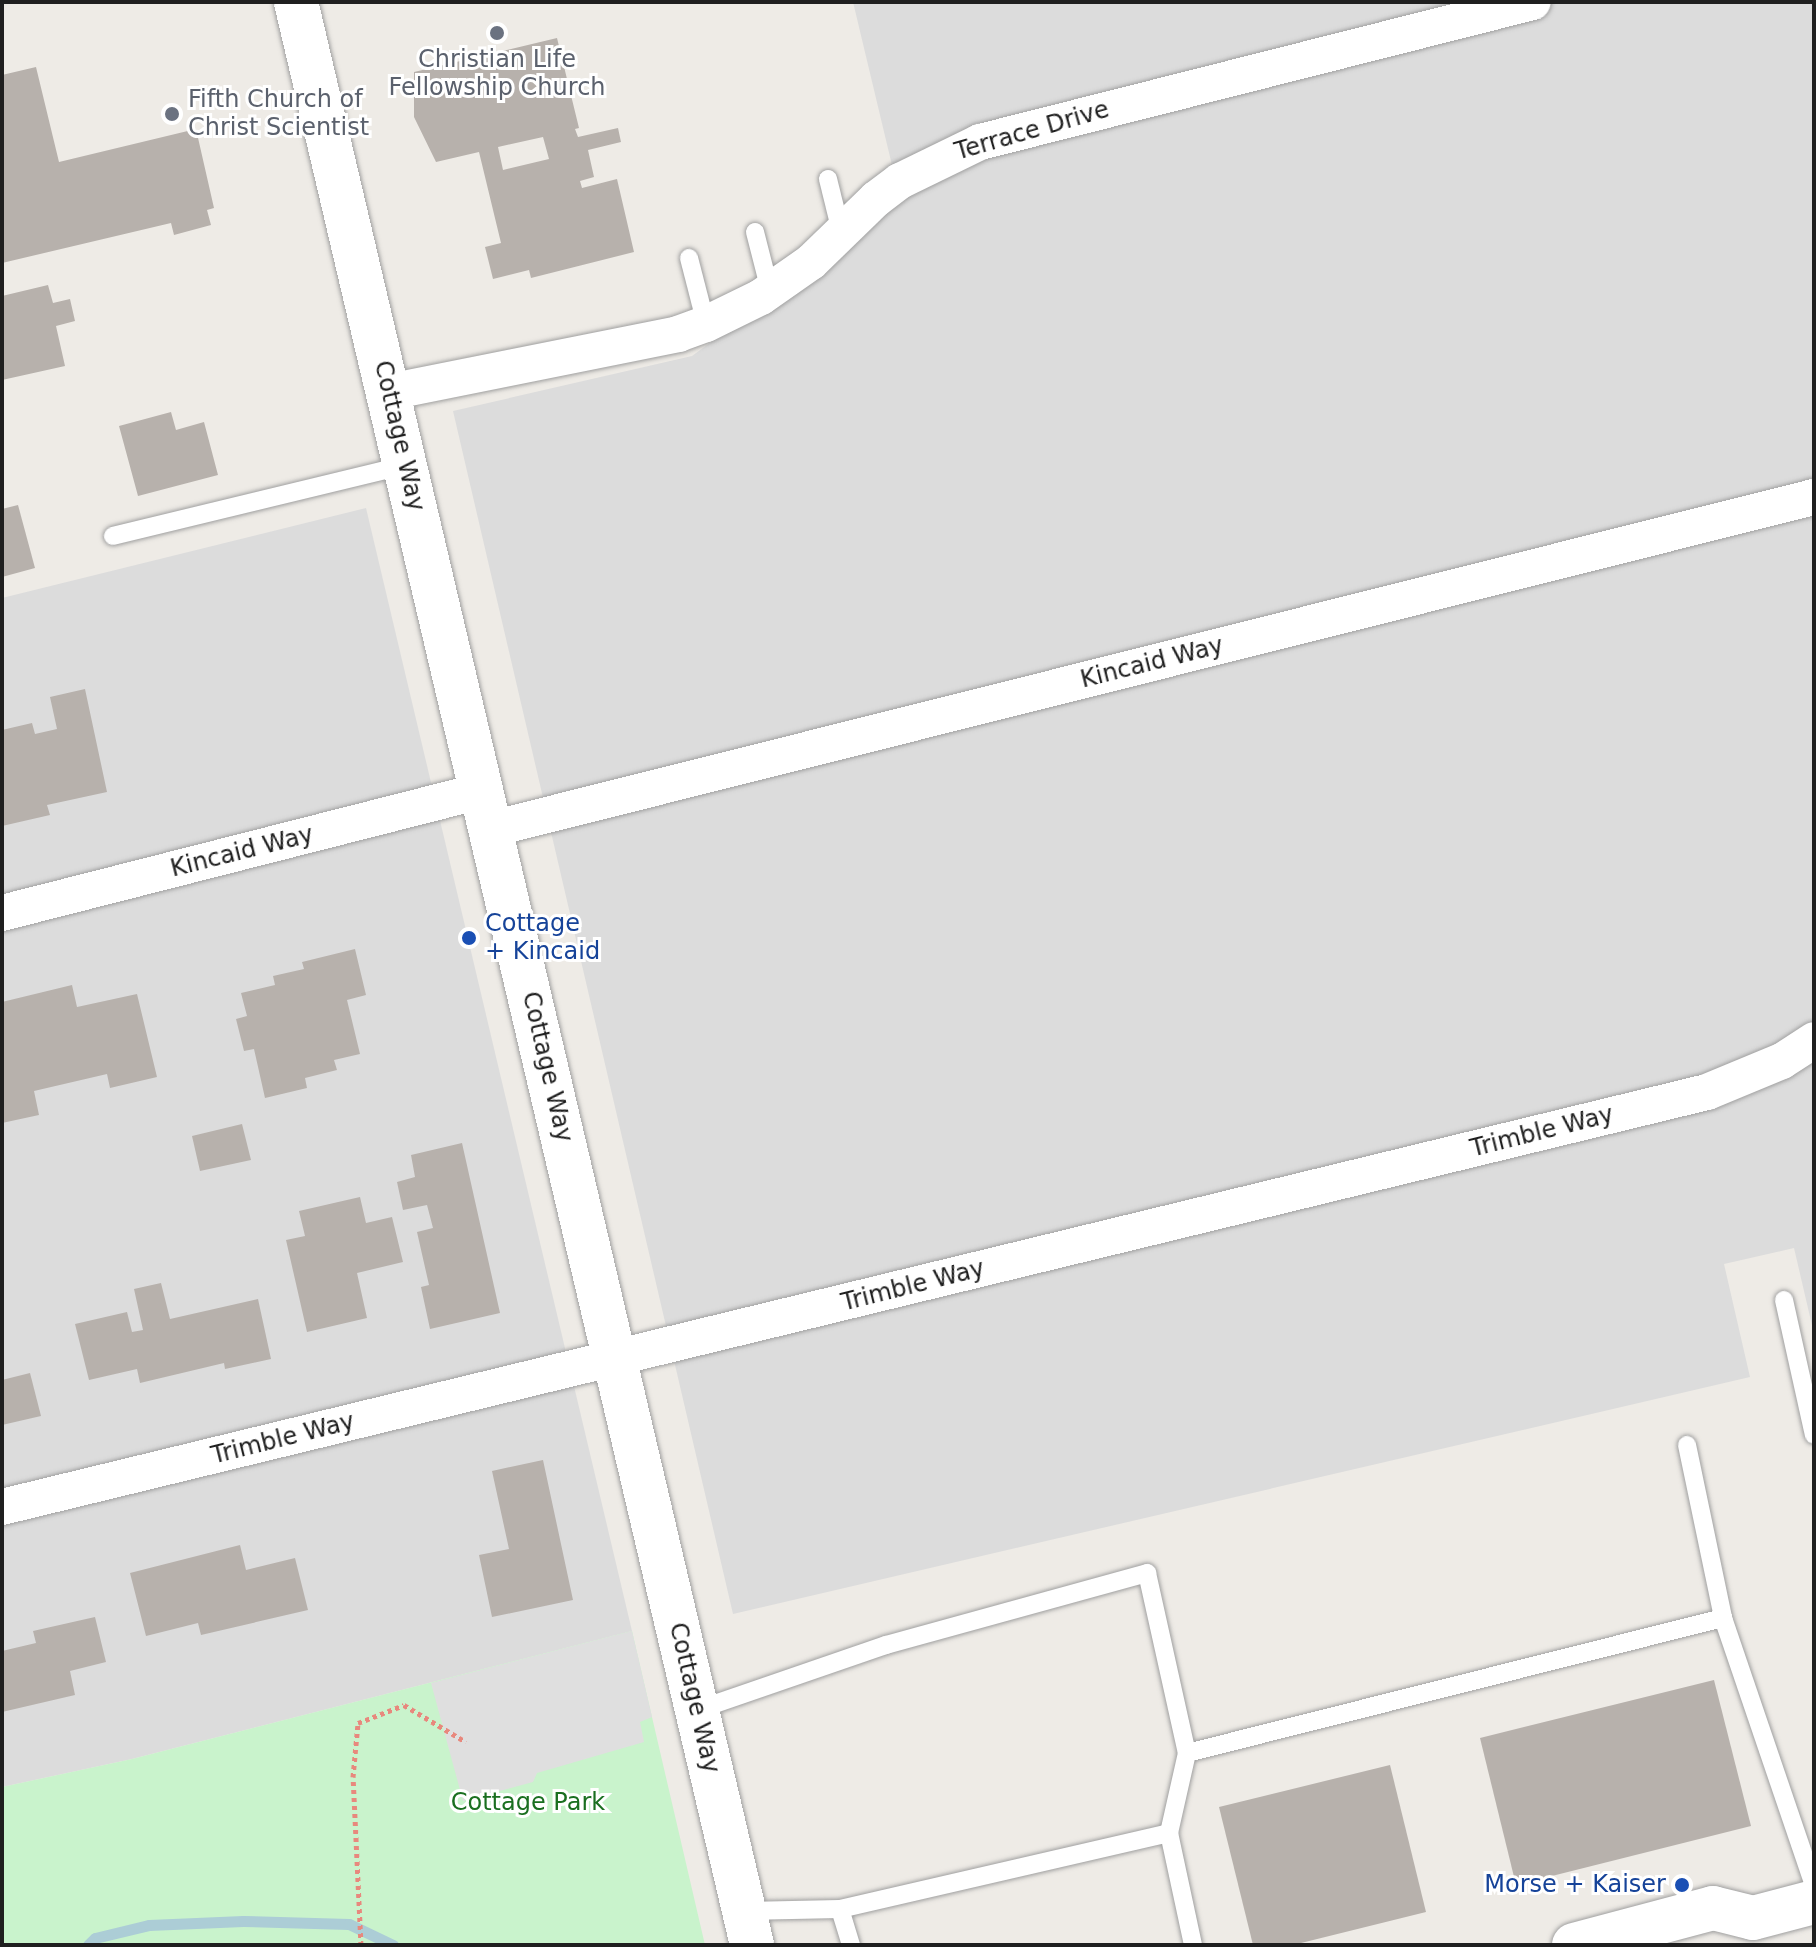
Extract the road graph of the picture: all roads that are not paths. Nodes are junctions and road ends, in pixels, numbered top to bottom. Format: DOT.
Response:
graph roads {
  1 [pos="296,2"];
  2 [pos="1533,2"];
  3 [pos="828,179"];
  4 [pos="755,232"];
  5 [pos="841,232"];
  6 [pos="689,258"];
  7 [pos="770,291"];
  8 [pos="706,324"];
  9 [pos="389,392"];
  10 [pos="406,465"];
  11 [pos="1814,497"];
  12 [pos="113,536"];
  13 [pos="486,810"];
  14 [pos="2,913"];
  15 [pos="1814,1040"];
  16 [pos="1784,1300"];
  17 [pos="615,1358"];
  18 [pos="1814,1435"];
  19 [pos="1687,1445"];
  20 [pos="2,1507"];
  21 [pos="1723,1618"];
  22 [pos="697,1710"];
  23 [pos="1187,1753"];
  24 [pos="1169,1833"];
  25 [pos="1814,1885"];
  26 [pos="1814,1902"];
  27 [pos="840,1909"];
  28 [pos="748,1928"];
  29 [pos="1739,1932"];
  30 [pos="851,1945"];
  31 [pos="1193,1945"];
  32 [pos="1574,1945"];
  1 -- 9 [label="street, Cottage Way"];
  2 -- 5 [label="street, Terrace Drive"];
  3 -- 5 [label="lane"];
  4 -- 7 [label="lane"];
  5 -- 7 [label="street, Terrace Drive"];
  6 -- 8 [label="lane"];
  7 -- 8 [label="street, Terrace Drive"];
  8 -- 9 [label="street, Terrace Drive"];
  9 -- 10 [label="street, Cottage Way"];
  10 -- 12 [label="lane"];
  10 -- 13 [label="street, Cottage Way"];
  11 -- 13 [label="street, Kincaid Way"];
  13 -- 14 [label="street, Kincaid Way"];
  13 -- 17 [label="street, Cottage Way"];
  15 -- 17 [label="street, Trimble Way"];
  16 -- 18 [label="lane"];
  17 -- 20 [label="street, Trimble Way"];
  17 -- 22 [label="street, Cottage Way"];
  19 -- 21 [label="lane"];
  21 -- 23 [label="lane"];
  21 -- 25 [label="lane"];
  22 -- 23 [label="lane"];
  22 -- 28 [label="street, Cottage Way"];
  23 -- 24 [label="lane"];
  24 -- 27 [label="lane"];
  24 -- 31 [label="lane"];
  26 -- 29 [label="street"];
  27 -- 28 [label="lane"];
  27 -- 30 [label="lane"];
  29 -- 32 [label="street"];
}
